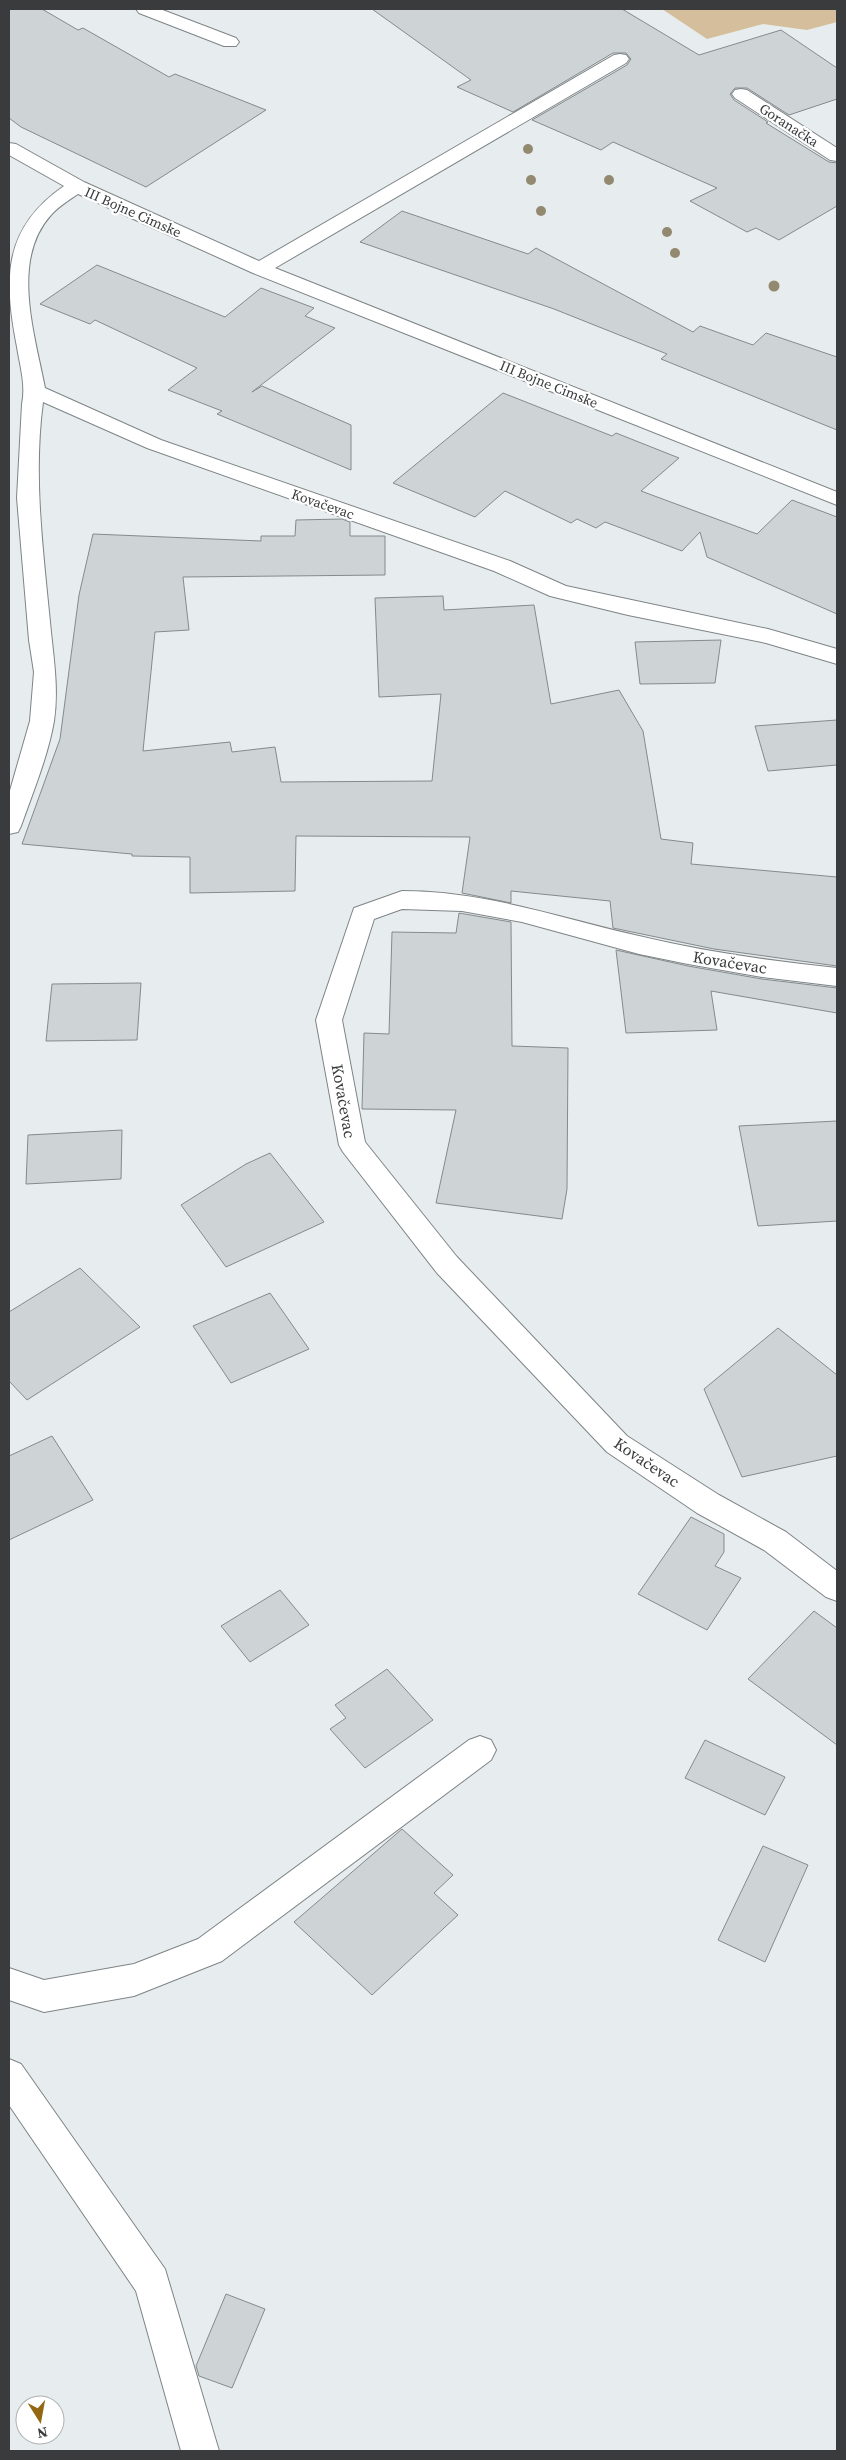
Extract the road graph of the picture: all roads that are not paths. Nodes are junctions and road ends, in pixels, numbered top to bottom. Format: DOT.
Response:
graph roads {
  1 [pos="145,9"];
  2 [pos="230,42"];
  3 [pos="620,59"];
  4 [pos="741,94"];
  5 [pos="9,148"];
  6 [pos="837,156"];
  7 [pos="77,186"];
  8 [pos="260,269"];
  9 [pos="35,391"];
  10 [pos="837,499"];
  11 [pos="837,657"];
  12 [pos="9,826"];
  13 [pos="837,977"];
  14 [pos="837,1588"];
  15 [pos="480,1750"];
  16 [pos="9,1984"];
  17 [pos="9,2076"];
  18 [pos="200,2451"];
  1 -- 2 [label="street"];
  3 -- 8 [label="street"];
  4 -- 6 [label="street, Goranačka"];
  5 -- 7 [label="street, III Bojne Cimske"];
  7 -- 8 [label="street, III Bojne Cimske"];
  7 -- 9 [label="street"];
  8 -- 10 [label="street, III Bojne Cimske"];
  9 -- 11 [label="street, Kovačevac"];
  9 -- 12 [label="street"];
  13 -- 14 [label="street, Kovačevac"];
  15 -- 16 [label="street"];
  17 -- 18 [label="street"];
}
